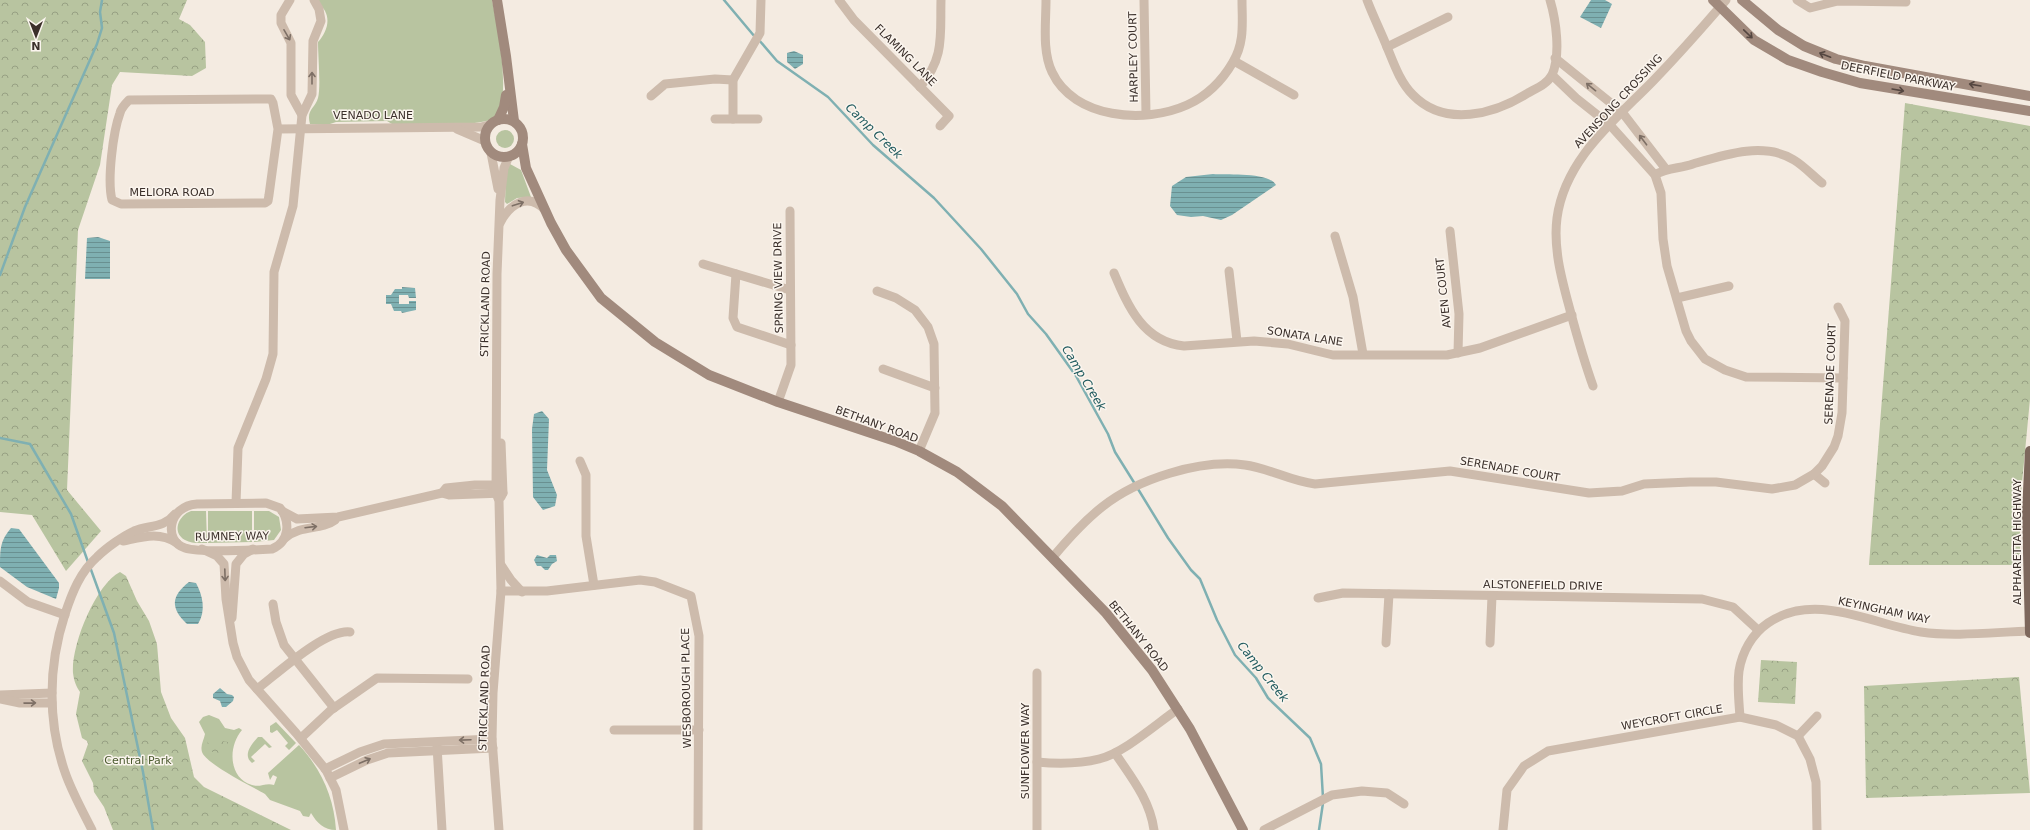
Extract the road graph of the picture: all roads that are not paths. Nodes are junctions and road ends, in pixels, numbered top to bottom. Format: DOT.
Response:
graph roads {
  1 [pos="290,0"];
  2 [pos="314,0"];
  3 [pos="497,0"];
  4 [pos="761,0"];
  5 [pos="839,0"];
  6 [pos="941,0"];
  7 [pos="1046,0"];
  8 [pos="1144,0"];
  9 [pos="1242,0"];
  10 [pos="1367,0"];
  11 [pos="1550,0"];
  12 [pos="1742,0"];
  13 [pos="1796,0"];
  14 [pos="1841,1"];
  15 [pos="1868,1"];
  16 [pos="1720,2"];
  17 [pos="1906,2"];
  18 [pos="1448,17"];
  19 [pos="1387,47"];
  20 [pos="1555,58"];
  21 [pos="1234,61"];
  22 [pos="1552,75"];
  23 [pos="508,79"];
  24 [pos="733,80"];
  25 [pos="920,87"];
  26 [pos="1294,95"];
  27 [pos="651,96"];
  28 [pos="2030,96"];
  29 [pos="2030,111"];
  30 [pos="1622,112"];
  31 [pos="302,114"];
  32 [pos="1146,114"];
  33 [pos="715,119"];
  34 [pos="733,119"];
  35 [pos="758,119"];
  36 [pos="493,122"];
  37 [pos="514,122"];
  38 [pos="1610,125"];
  39 [pos="940,126"];
  40 [pos="446,127"];
  41 [pos="278,128"];
  42 [pos="301,128"];
  43 [pos="485,141"];
  44 [pos="522,144"];
  45 [pos="491,153"];
  46 [pos="511,156"];
  47 [pos="526,168"];
  48 [pos="1665,168"];
  49 [pos="1655,175"];
  50 [pos="1822,183"];
  51 [pos="500,200"];
  52 [pos="545,210"];
  53 [pos="790,211"];
  54 [pos="499,226"];
  55 [pos="1450,232"];
  56 [pos="1335,236"];
  57 [pos="703,264"];
  58 [pos="1229,271"];
  59 [pos="1114,273"];
  60 [pos="736,274"];
  61 [pos="1729,286"];
  62 [pos="790,290"];
  63 [pos="877,290"];
  64 [pos="1677,298"];
  65 [pos="1838,307"];
  66 [pos="1572,315"];
  67 [pos="1237,341"];
  68 [pos="791,345"];
  69 [pos="1458,353"];
  70 [pos="1362,354"];
  71 [pos="883,369"];
  72 [pos="1842,378"];
  73 [pos="496,382"];
  74 [pos="1593,386"];
  75 [pos="935,388"];
  76 [pos="778,402"];
  77 [pos="919,451"];
  78 [pos="2030,451"];
  79 [pos="580,461"];
  80 [pos="496,462"];
  81 [pos="1814,474"];
  82 [pos="1825,483"];
  83 [pos="477,485"];
  84 [pos="500,491"];
  85 [pos="442,493"];
  86 [pos="470,494"];
  87 [pos="236,503"];
  88 [pos="282,511"];
  89 [pos="175,514"];
  90 [pos="338,518"];
  91 [pos="500,520"];
  92 [pos="155,531"];
  93 [pos="285,538"];
  94 [pos="177,543"];
  95 [pos="202,550"];
  96 [pos="253,550"];
  97 [pos="1053,556"];
  98 [pos="500,562"];
  99 [pos="0,581"];
  100 [pos="594,586"];
  101 [pos="501,591"];
  102 [pos="522,592"];
  103 [pos="1389,594"];
  104 [pos="1492,596"];
  105 [pos="1318,598"];
  106 [pos="273,604"];
  107 [pos="64,616"];
  108 [pos="1758,630"];
  109 [pos="350,632"];
  110 [pos="2030,632"];
  111 [pos="231,636"];
  112 [pos="1490,642"];
  113 [pos="1386,643"];
  114 [pos="294,660"];
  115 [pos="1037,673"];
  116 [pos="468,679"];
  117 [pos="257,689"];
  118 [pos="4,698"];
  119 [pos="52,698"];
  120 [pos="334,708"];
  121 [pos="1178,709"];
  122 [pos="1817,716"];
  123 [pos="1740,717"];
  124 [pos="614,730"];
  125 [pos="699,730"];
  126 [pos="1798,736"];
  127 [pos="301,738"];
  128 [pos="437,740"];
  129 [pos="493,743"];
  130 [pos="437,751"];
  131 [pos="1115,753"];
  132 [pos="1037,762"];
  133 [pos="325,769"];
  134 [pos="330,778"];
  135 [pos="1404,804"];
  136 [pos="92,830"];
  137 [pos="344,830"];
  138 [pos="442,830"];
  139 [pos="499,830"];
  140 [pos="698,830"];
  141 [pos="1036,830"];
  142 [pos="1154,830"];
  143 [pos="1243,830"];
  144 [pos="1264,830"];
  145 [pos="1503,830"];
  146 [pos="1817,830"];
  1 -- 31 [label="street, one-way"];
  31 -- 2 [label="street, one-way"];
  3 -- 23 [label="street"];
  4 -- 24 [label="street"];
  5 -- 25 [label="street, FLAMING LANE"];
  6 -- 25 [label="street"];
  7 -- 32 [label="street"];
  8 -- 32 [label="street, HARPLEY COURT"];
  9 -- 21 [label="street"];
  10 -- 19 [label="street"];
  11 -- 20 [label="street"];
  28 -- 12 [label="street, DEERFIELD PARKWAY, one-way"];
  13 -- 14 [label="street"];
  14 -- 15 [label="street"];
  15 -- 17 [label="street"];
  16 -- 29 [label="street, DEERFIELD PARKWAY, one-way"];
  16 -- 30 [label="street, AVENSONG CROSSING"];
  18 -- 19 [label="street"];
  19 -- 22 [label="street"];
  20 -- 22 [label="street"];
  30 -- 20 [label="street, one-way"];
  21 -- 26 [label="street"];
  21 -- 32 [label="street"];
  22 -- 38 [label="street"];
  23 -- 36 [label="street"];
  23 -- 37 [label="street"];
  24 -- 27 [label="street"];
  24 -- 34 [label="street"];
  25 -- 39 [label="street, FLAMING LANE"];
  30 -- 38 [label="street, AVENSONG CROSSING"];
  48 -- 30 [label="street, one-way"];
  31 -- 42 [label="street"];
  33 -- 34 [label="street"];
  34 -- 35 [label="street"];
  36 -- 37 [label="street"];
  36 -- 40 [label="street, VENADO LANE"];
  36 -- 43 [label="street"];
  37 -- 44 [label="street"];
  38 -- 49 [label="street"];
  38 -- 66 [label="street, AVENSONG CROSSING"];
  40 -- 42 [label="street, VENADO LANE"];
  40 -- 43 [label="street, VENADO LANE"];
  41 -- 41 [label="street, MELIORA ROAD"];
  41 -- 42 [label="street"];
  42 -- 87 [label="street"];
  43 -- 45 [label="street"];
  44 -- 46 [label="street"];
  44 -- 47 [label="street, BETHANY ROAD"];
  45 -- 46 [label="street"];
  45 -- 51 [label="street, STRICKLAND ROAD"];
  46 -- 47 [label="street, BETHANY ROAD"];
  46 -- 51 [label="street, STRICKLAND ROAD"];
  47 -- 52 [label="street, BETHANY ROAD"];
  48 -- 49 [label="street"];
  48 -- 50 [label="street"];
  49 -- 64 [label="street"];
  51 -- 54 [label="street, STRICKLAND ROAD"];
  54 -- 52 [label="street, STRICKLAND ROAD, one-way"];
  52 -- 76 [label="street, BETHANY ROAD"];
  53 -- 62 [label="street, SPRING VIEW DRIVE"];
  54 -- 73 [label="street, STRICKLAND ROAD"];
  55 -- 69 [label="street, AVEN COURT"];
  56 -- 70 [label="street"];
  57 -- 60 [label="street"];
  58 -- 67 [label="street"];
  59 -- 67 [label="street, SONATA LANE"];
  60 -- 62 [label="street"];
  60 -- 68 [label="street, SPRING VIEW DRIVE"];
  61 -- 64 [label="street"];
  62 -- 68 [label="street, SPRING VIEW DRIVE"];
  63 -- 75 [label="street"];
  64 -- 72 [label="street"];
  65 -- 72 [label="street, SERENADE COURT"];
  66 -- 69 [label="street, SONATA LANE"];
  66 -- 74 [label="street, AVENSONG CROSSING"];
  67 -- 70 [label="street, SONATA LANE"];
  68 -- 76 [label="street, SPRING VIEW DRIVE"];
  69 -- 70 [label="street, SONATA LANE"];
  71 -- 75 [label="street"];
  72 -- 81 [label="street, SERENADE COURT"];
  73 -- 80 [label="street, STRICKLAND ROAD"];
  73 -- 84 [label="street, STRICKLAND ROAD"];
  75 -- 77 [label="street"];
  76 -- 77 [label="street, BETHANY ROAD"];
  77 -- 97 [label="street, BETHANY ROAD"];
  78 -- 110 [label="main road, ALPHARETTA HIGHWAY"];
  79 -- 100 [label="street"];
  80 -- 83 [label="street"];
  80 -- 84 [label="street, STRICKLAND ROAD"];
  81 -- 82 [label="street"];
  81 -- 97 [label="street, SERENADE COURT"];
  83 -- 84 [label="street, RUMNEY WAY"];
  83 -- 85 [label="street, RUMNEY WAY"];
  84 -- 86 [label="street, RUMNEY WAY"];
  84 -- 91 [label="street, STRICKLAND ROAD"];
  85 -- 86 [label="street, RUMNEY WAY"];
  85 -- 90 [label="street, RUMNEY WAY"];
  86 -- 91 [label="street, RUMNEY WAY"];
  87 -- 88 [label="street, RUMNEY WAY"];
  87 -- 89 [label="street, RUMNEY WAY"];
  88 -- 90 [label="street, RUMNEY WAY"];
  88 -- 93 [label="street, RUMNEY WAY"];
  89 -- 92 [label="street, RUMNEY WAY"];
  89 -- 94 [label="street"];
  93 -- 90 [label="street, RUMNEY WAY, one-way"];
  91 -- 98 [label="street, STRICKLAND ROAD"];
  92 -- 94 [label="street, RUMNEY WAY"];
  92 -- 107 [label="street, RUMNEY WAY"];
  93 -- 96 [label="street, RUMNEY WAY"];
  94 -- 95 [label="street, RUMNEY WAY"];
  95 -- 96 [label="street, RUMNEY WAY"];
  95 -- 111 [label="street, one-way"];
  96 -- 111 [label="street"];
  97 -- 121 [label="street, BETHANY ROAD"];
  98 -- 101 [label="street, STRICKLAND ROAD"];
  98 -- 102 [label="street"];
  99 -- 107 [label="street"];
  100 -- 102 [label="street, WESBOROUGH PLACE"];
  100 -- 125 [label="street, WESBOROUGH PLACE"];
  101 -- 102 [label="street, WESBOROUGH PLACE"];
  101 -- 129 [label="street, STRICKLAND ROAD"];
  103 -- 104 [label="street, ALSTONEFIELD DRIVE"];
  103 -- 105 [label="street, ALSTONEFIELD DRIVE"];
  103 -- 113 [label="street"];
  104 -- 108 [label="street, ALSTONEFIELD DRIVE"];
  104 -- 112 [label="street"];
  106 -- 114 [label="street"];
  107 -- 119 [label="street, RUMNEY WAY"];
  108 -- 110 [label="street, KEYINGHAM WAY"];
  108 -- 123 [label="street, KEYINGHAM WAY"];
  109 -- 114 [label="street"];
  111 -- 117 [label="street"];
  114 -- 117 [label="street"];
  114 -- 120 [label="street"];
  115 -- 132 [label="street, SUNFLOWER WAY"];
  116 -- 120 [label="street"];
  117 -- 127 [label="street"];
  118 -- 119 [label="street"];
  119 -- 136 [label="street, RUMNEY WAY"];
  120 -- 127 [label="street"];
  121 -- 131 [label="street"];
  121 -- 143 [label="street, BETHANY ROAD"];
  122 -- 126 [label="street"];
  123 -- 126 [label="street, WEYCROFT CIRCLE"];
  123 -- 145 [label="street, WEYCROFT CIRCLE"];
  124 -- 125 [label="street"];
  125 -- 140 [label="street, WESBOROUGH PLACE"];
  126 -- 146 [label="street"];
  127 -- 133 [label="street"];
  129 -- 128 [label="street, one-way"];
  128 -- 130 [label="street"];
  128 -- 133 [label="street"];
  129 -- 130 [label="street"];
  129 -- 139 [label="street, STRICKLAND ROAD"];
  134 -- 130 [label="street, one-way"];
  130 -- 138 [label="street"];
  131 -- 132 [label="street"];
  131 -- 142 [label="street"];
  132 -- 141 [label="street, SUNFLOWER WAY"];
  133 -- 134 [label="street"];
  134 -- 137 [label="street"];
  135 -- 144 [label="street"];
}
